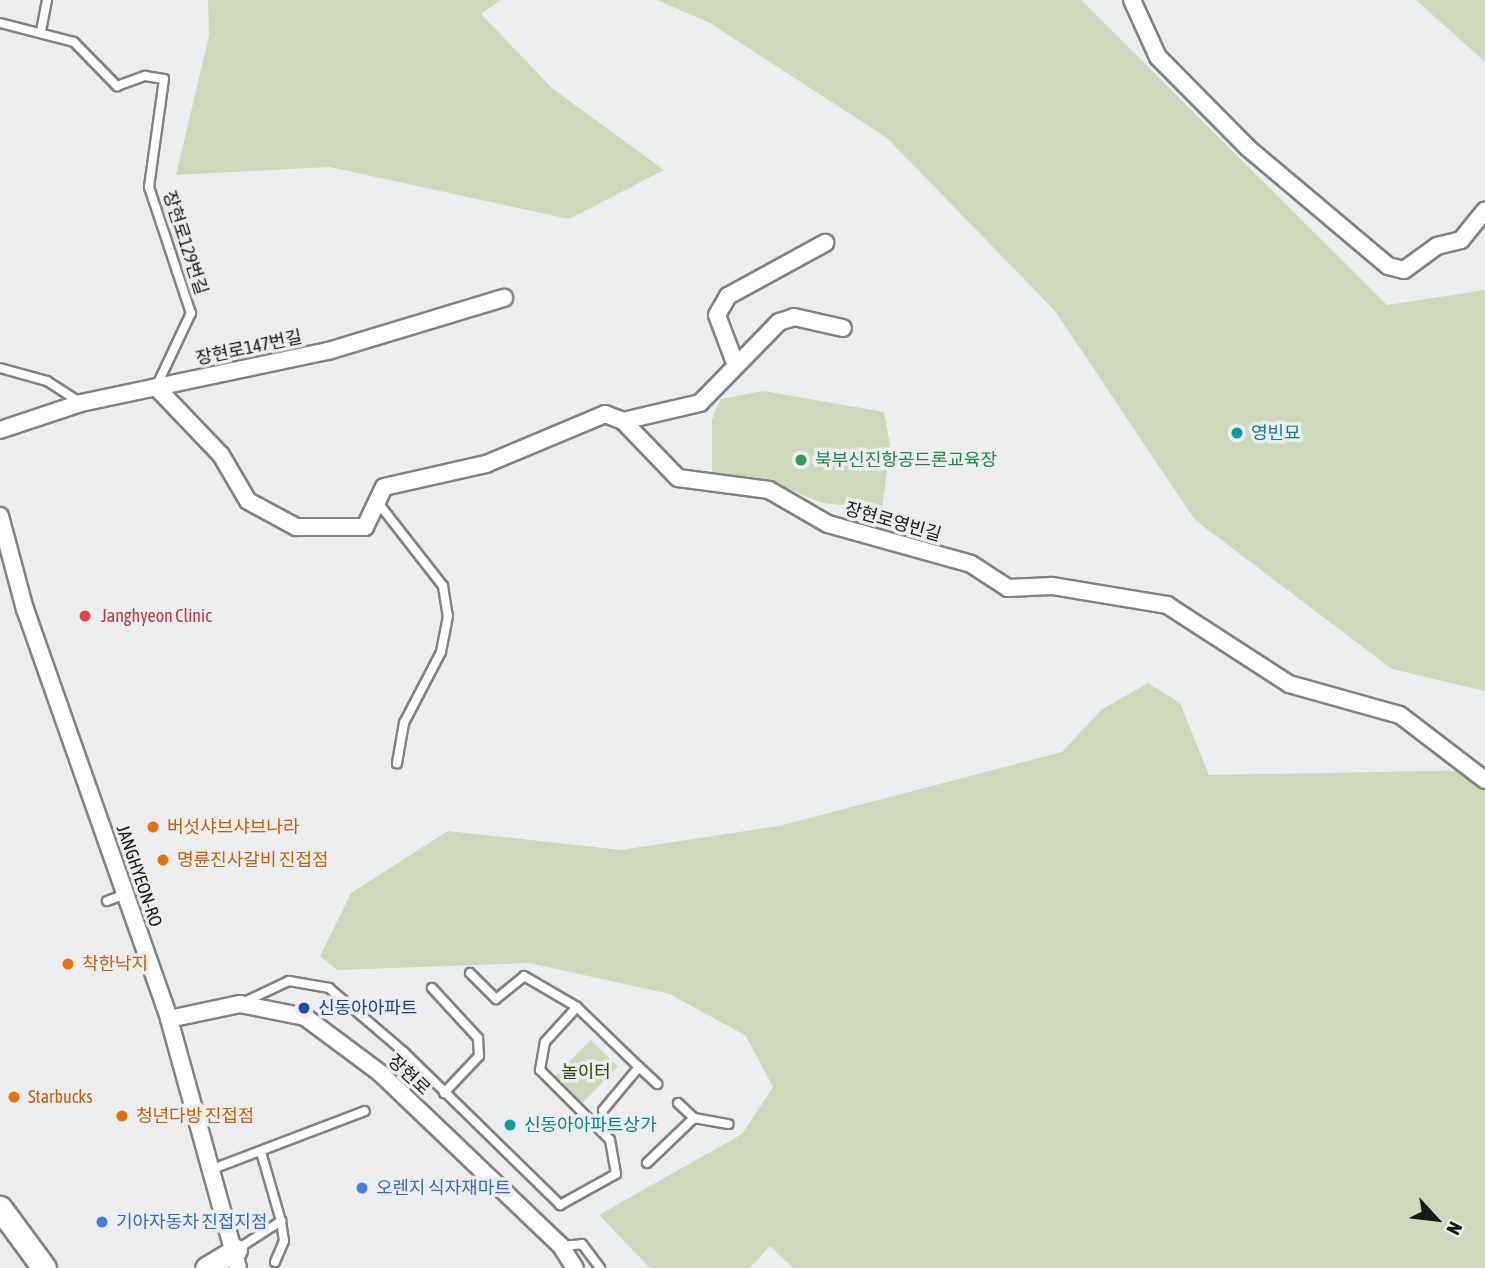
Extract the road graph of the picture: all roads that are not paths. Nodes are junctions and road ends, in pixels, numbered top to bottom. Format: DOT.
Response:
graph roads {
  1 [pos="47,0"];
  2 [pos="1132,0"];
  3 [pos="0,23"];
  4 [pos="41,31"];
  5 [pos="1485,210"];
  6 [pos="825,243"];
  7 [pos="504,298"];
  8 [pos="843,328"];
  9 [pos="735,363"];
  10 [pos="0,368"];
  11 [pos="156,387"];
  12 [pos="81,402"];
  13 [pos="623,421"];
  14 [pos="0,430"];
  15 [pos="379,504"];
  16 [pos="0,516"];
  17 [pos="397,763"];
  18 [pos="1485,780"];
  19 [pos="125,894"];
  20 [pos="107,901"];
  21 [pos="470,972"];
  22 [pos="432,988"];
  23 [pos="240,1004"];
  24 [pos="578,1007"];
  25 [pos="169,1019"];
  26 [pos="639,1067"];
  27 [pos="657,1084"];
  28 [pos="444,1093"];
  29 [pos="678,1103"];
  30 [pos="603,1110"];
  31 [pos="365,1111"];
  32 [pos="694,1118"];
  33 [pos="728,1124"];
  34 [pos="261,1152"];
  35 [pos="647,1163"];
  36 [pos="215,1168"];
  37 [pos="0,1208"];
  38 [pos="281,1221"];
  39 [pos="561,1246"];
  40 [pos="237,1259"];
  41 [pos="275,1262"];
  42 [pos="44,1268"];
  43 [pos="206,1268"];
  44 [pos="575,1268"];
  45 [pos="600,1268"];
  1 -- 4 [label="lane"];
  2 -- 5 [label="street"];
  3 -- 4 [label="lane, 장현로129번길"];
  4 -- 11 [label="lane, 장현로129번길"];
  6 -- 9 [label="street"];
  7 -- 11 [label="street, 장현로147번길"];
  8 -- 9 [label="street"];
  9 -- 13 [label="street"];
  10 -- 12 [label="lane"];
  11 -- 12 [label="street, 장현로147번길"];
  11 -- 15 [label="street"];
  12 -- 14 [label="street, 장현로147번길"];
  13 -- 15 [label="street"];
  13 -- 18 [label="street, 장현로영빈길"];
  15 -- 17 [label="lane"];
  16 -- 19 [label="street, JANGHYEON-RO"];
  19 -- 20 [label="lane"];
  19 -- 25 [label="street, JANGHYEON-RO"];
  21 -- 24 [label="lane"];
  22 -- 28 [label="lane"];
  23 -- 25 [label="street, 장현로"];
  23 -- 28 [label="lane"];
  23 -- 39 [label="street, 장현로"];
  24 -- 26 [label="lane"];
  24 -- 28 [label="lane"];
  25 -- 36 [label="street, JANGHYEON-RO"];
  26 -- 27 [label="lane"];
  26 -- 30 [label="lane"];
  29 -- 32 [label="lane"];
  31 -- 34 [label="lane"];
  32 -- 33 [label="lane"];
  32 -- 35 [label="lane"];
  34 -- 36 [label="lane"];
  34 -- 38 [label="lane"];
  36 -- 40 [label="street, JANGHYEON-RO"];
  37 -- 42 [label="main road"];
  38 -- 40 [label="lane"];
  38 -- 41 [label="lane"];
  39 -- 44 [label="street, 장현로"];
  39 -- 45 [label="lane"];
  40 -- 43 [label="street"];
}
